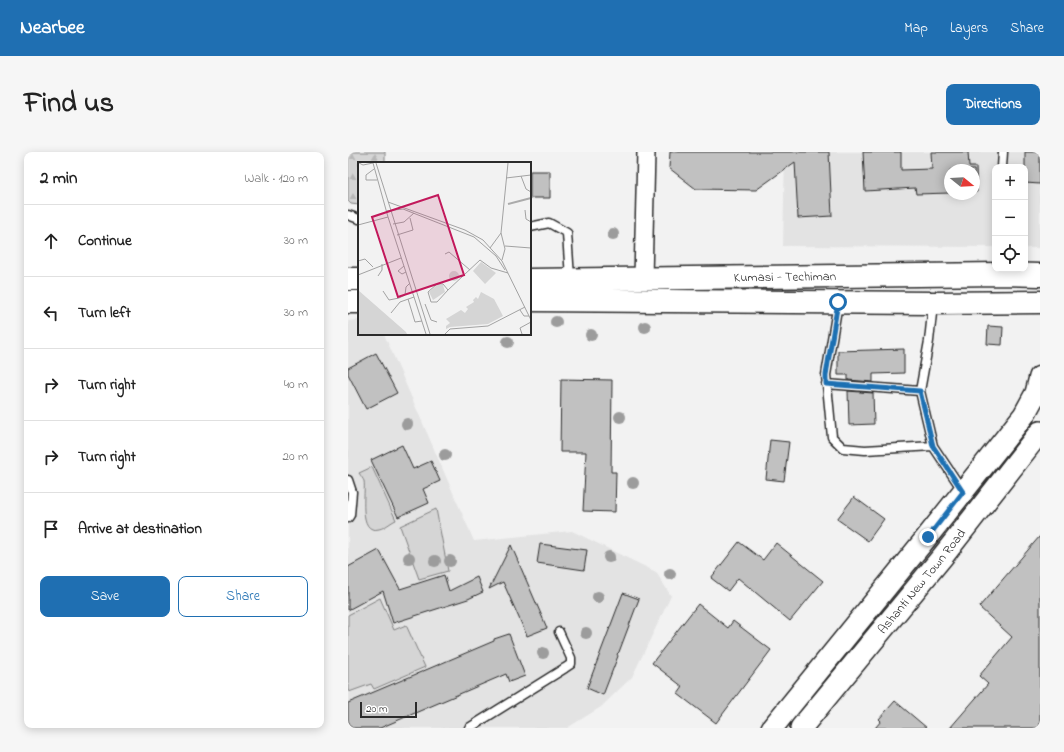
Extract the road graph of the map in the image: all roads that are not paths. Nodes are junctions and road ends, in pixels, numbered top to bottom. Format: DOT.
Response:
graph roads {
  1 [pos="646,152"];
  2 [pos="1003,152"];
  3 [pos="1002,164"];
  4 [pos="348,215"];
  5 [pos="358,219"];
  6 [pos="531,227"];
  7 [pos="999,272"];
  8 [pos="1040,275"];
  9 [pos="643,278"];
  10 [pos="531,280"];
  11 [pos="571,280"];
  12 [pos="531,300"];
  13 [pos="838,302"];
  14 [pos="1040,302"];
  15 [pos="933,303"];
  16 [pos="1040,377"];
  17 [pos="826,384"];
  18 [pos="920,391"];
  19 [pos="1040,432"];
  20 [pos="933,446"];
  21 [pos="348,480"];
  22 [pos="963,492"];
  23 [pos="348,518"];
  24 [pos="559,632"];
  25 [pos="469,728"];
  26 [pos="772,728"];
  27 [pos="801,728"];
  1 -- 9 [label="street"];
  2 -- 3 [label="lane"];
  4 -- 5 [label="lane"];
  6 -- 11 [label="lane"];
  7 -- 8 [label="main road, Kumasi - Techiman"];
  7 -- 9 [label="main road, Kumasi - Techiman"];
  9 -- 11 [label="main road, Kumasi - Techiman"];
  10 -- 11 [label="main road, Kumasi - Techiman"];
  12 -- 13 [label="main road, Kumasi - Techiman"];
  13 -- 15 [label="main road, Kumasi - Techiman"];
  13 -- 17 [label="lane"];
  14 -- 15 [label="main road, Kumasi - Techiman"];
  15 -- 18 [label="lane"];
  16 -- 22 [label="street, Ashanti New Town Road"];
  17 -- 18 [label="lane"];
  17 -- 20 [label="lane"];
  18 -- 20 [label="lane"];
  19 -- 27 [label="street, Ashanti New Town Road"];
  20 -- 22 [label="lane"];
  21 -- 23 [label="lane"];
  22 -- 26 [label="street, Ashanti New Town Road"];
  24 -- 25 [label="lane"];
}
